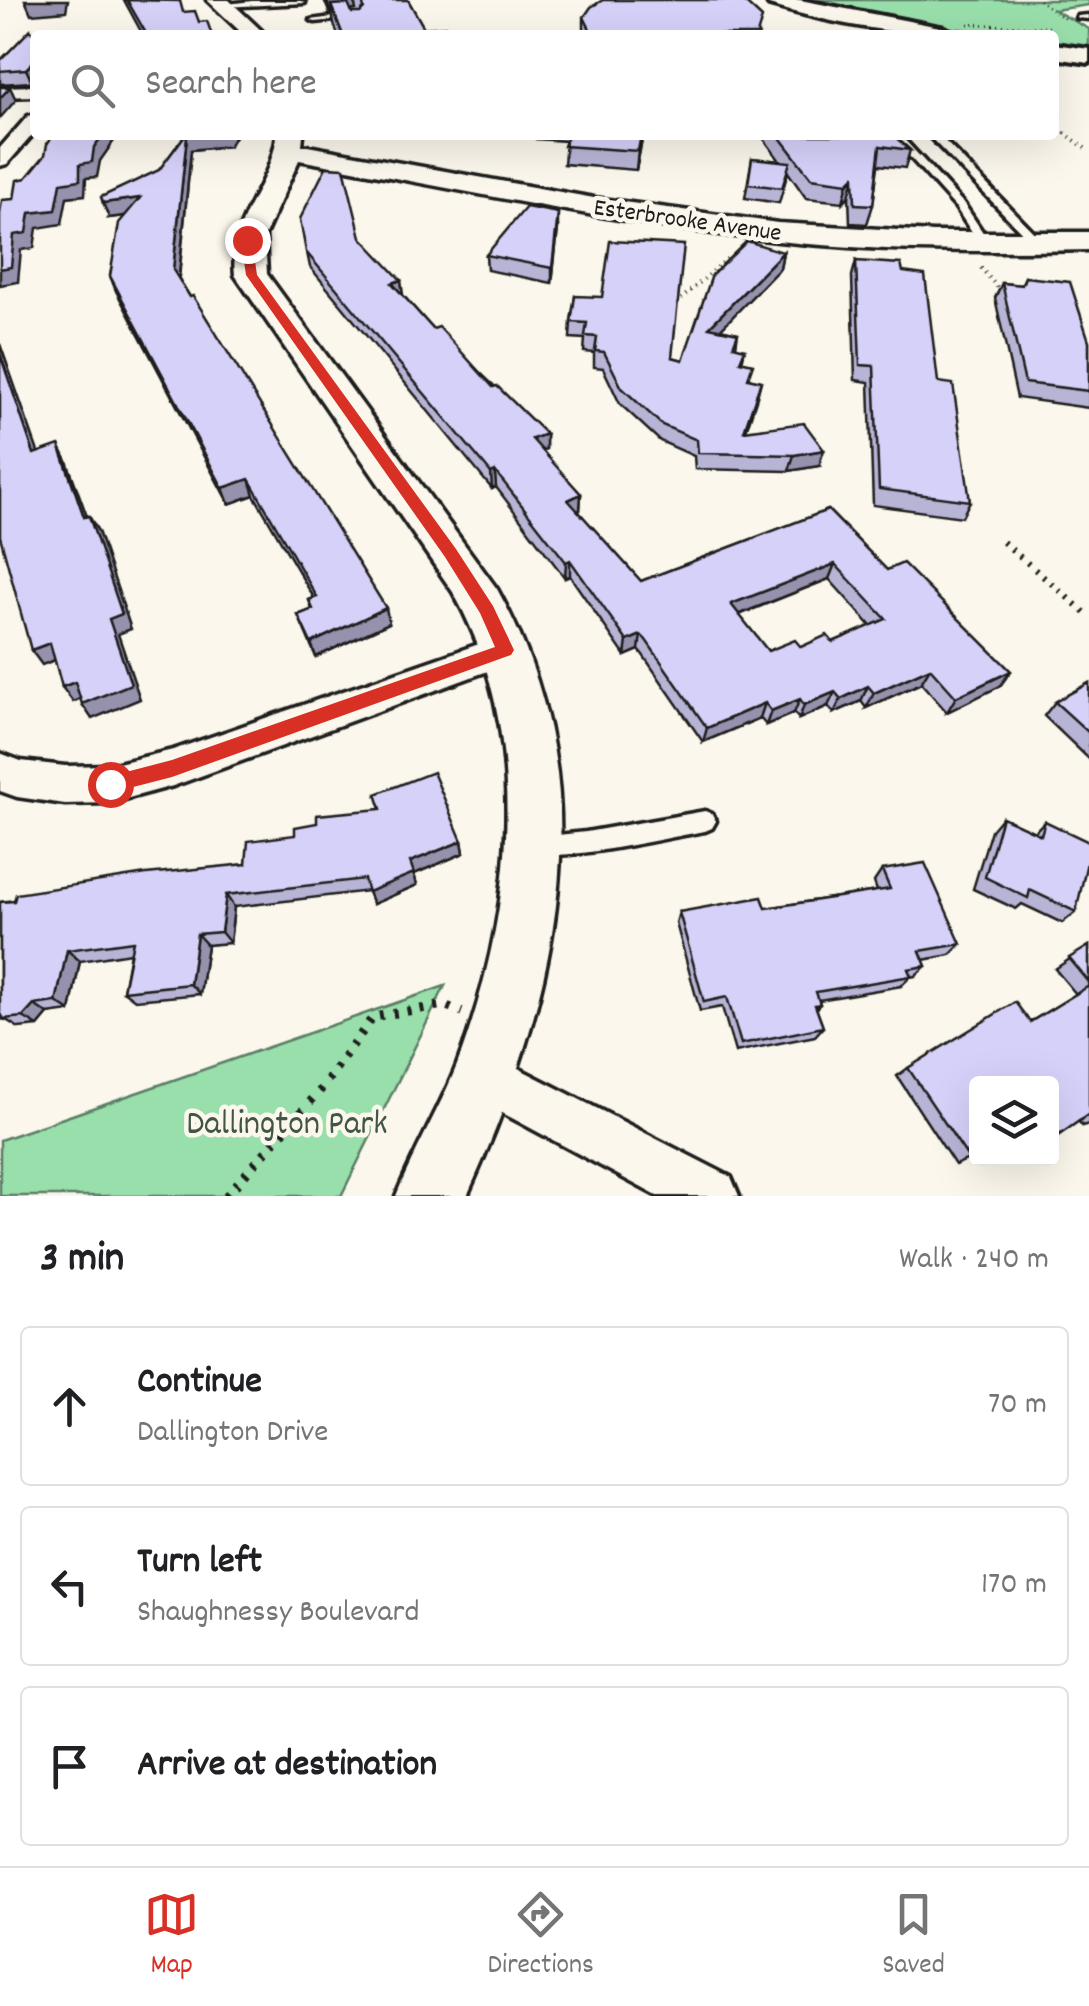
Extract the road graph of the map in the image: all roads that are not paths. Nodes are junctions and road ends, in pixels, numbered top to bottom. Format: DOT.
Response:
graph roads {
  1 [pos="777,0"];
  2 [pos="248,1"];
  3 [pos="300,2"];
  4 [pos="220,3"];
  5 [pos="315,20"];
  6 [pos="360,27"];
  7 [pos="250,30"];
  8 [pos="319,30"];
  9 [pos="917,30"];
  10 [pos="1059,51"];
  11 [pos="1089,56"];
  12 [pos="0,92"];
  13 [pos="30,92"];
  14 [pos="30,126"];
  15 [pos="901,140"];
  16 [pos="938,140"];
  17 [pos="290,143"];
  18 [pos="0,160"];
  19 [pos="1089,241"];
  20 [pos="984,242"];
  21 [pos="1037,242"];
  22 [pos="505,650"];
  23 [pos="0,771"];
  24 [pos="704,821"];
  25 [pos="531,845"];
  26 [pos="485,1076"];
  27 [pos="431,1196"];
  28 [pos="712,1196"];
  1 -- 9 [label="main road"];
  2 -- 3 [label="lane"];
  2 -- 4 [label="lane"];
  3 -- 5 [label="lane"];
  4 -- 7 [label="street"];
  5 -- 6 [label="lane"];
  5 -- 8 [label="lane"];
  10 -- 11 [label="main road"];
  12 -- 13 [label="street"];
  14 -- 18 [label="street"];
  15 -- 20 [label="lane"];
  16 -- 21 [label="lane"];
  17 -- 20 [label="street, Esterbrooke Avenue"];
  17 -- 22 [label="street"];
  19 -- 21 [label="street, Esterbrooke Avenue"];
  20 -- 21 [label="street, Esterbrooke Avenue"];
  22 -- 23 [label="street"];
  22 -- 25 [label="street"];
  24 -- 25 [label="lane"];
  25 -- 26 [label="street"];
  26 -- 27 [label="street"];
  26 -- 28 [label="street"];
}
